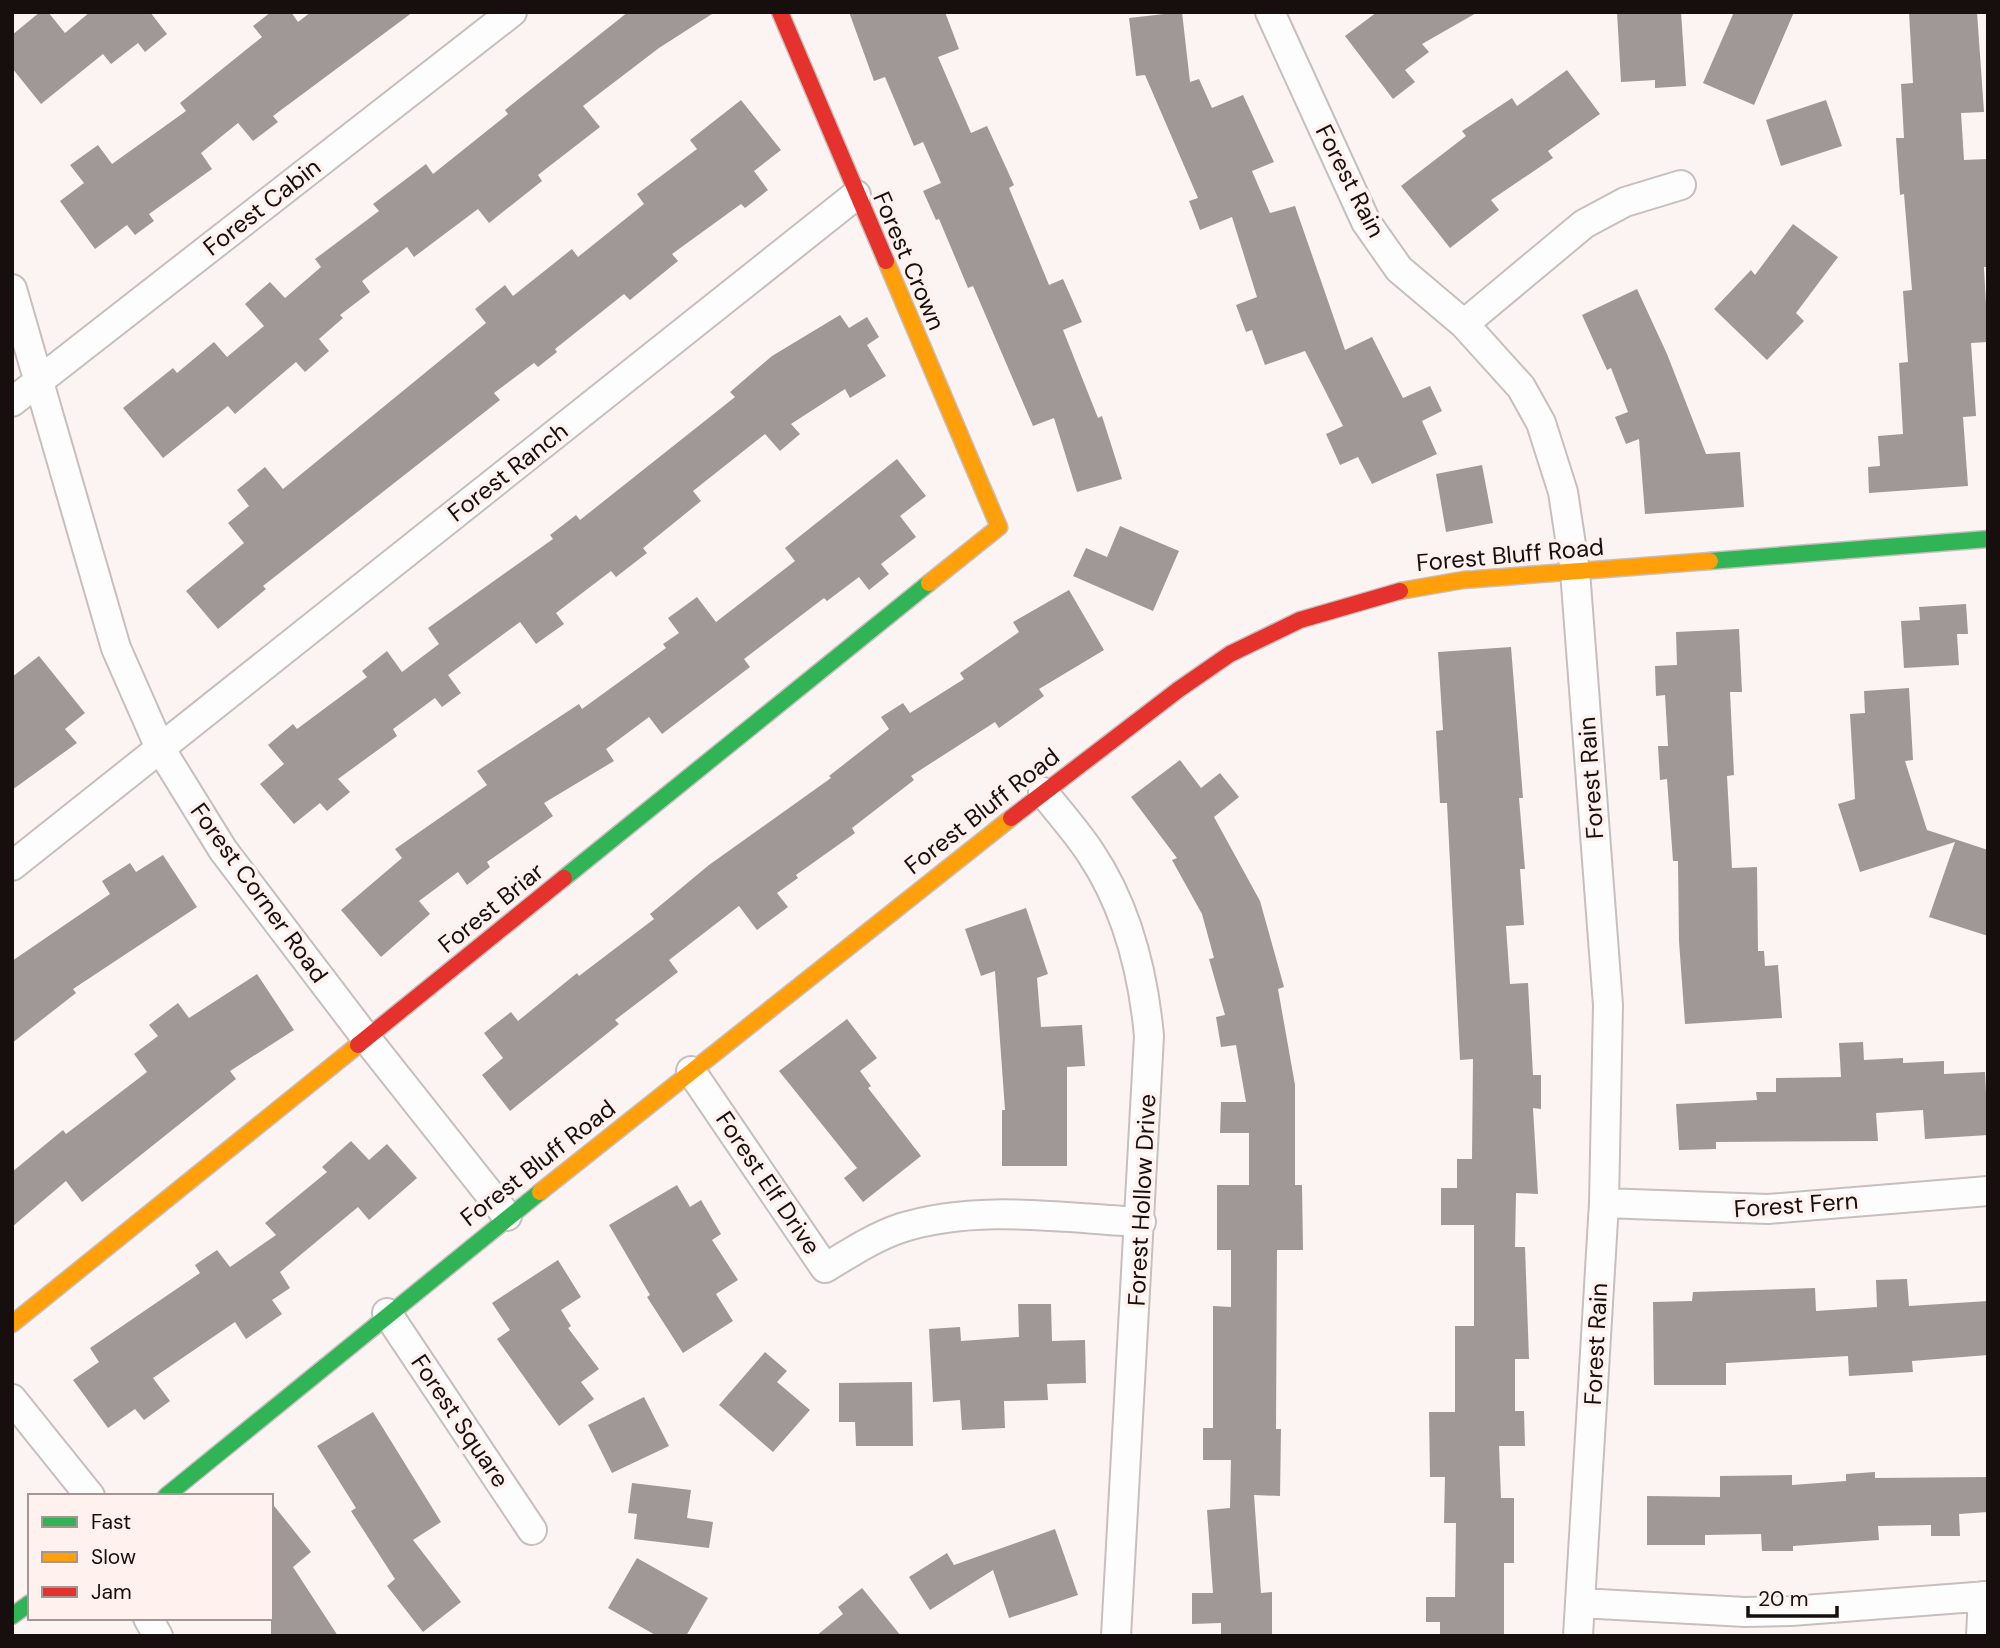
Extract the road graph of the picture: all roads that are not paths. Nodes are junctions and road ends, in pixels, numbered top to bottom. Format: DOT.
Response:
graph roads {
  1 [pos="512,12"];
  2 [pos="779,12"];
  3 [pos="1270,12"];
  4 [pos="1681,186"];
  5 [pos="856,195"];
  6 [pos="12,289"];
  7 [pos="1464,324"];
  8 [pos="40,379"];
  9 [pos="12,402"];
  10 [pos="999,527"];
  11 [pos="1988,539"];
  12 [pos="1575,571"];
  13 [pos="160,748"];
  14 [pos="1043,792"];
  15 [pos="12,866"];
  16 [pos="366,1038"];
  17 [pos="691,1071"];
  18 [pos="1988,1191"];
  19 [pos="1604,1203"];
  20 [pos="507,1216"];
  21 [pos="1141,1222"];
  22 [pos="387,1313"];
  23 [pos="12,1324"];
  24 [pos="12,1399"];
  25 [pos="88,1494"];
  26 [pos="168,1494"];
  27 [pos="532,1530"];
  28 [pos="1986,1596"];
  29 [pos="1580,1602"];
  30 [pos="28,1604"];
  31 [pos="12,1616"];
  32 [pos="149,1620"];
  33 [pos="158,1636"];
  34 [pos="1116,1636"];
  35 [pos="1578,1636"];
  36 [pos="1981,1636"];
  1 -- 8 [label="street, Forest Cabin"];
  2 -- 5 [label="street, Forest Crown"];
  3 -- 7 [label="street, Forest Rain"];
  4 -- 7 [label="street"];
  5 -- 10 [label="street, Forest Crown"];
  5 -- 13 [label="street, Forest Ranch"];
  6 -- 8 [label="street, Forest Corner Road"];
  7 -- 12 [label="street, Forest Rain"];
  8 -- 9 [label="street, Forest Cabin"];
  8 -- 13 [label="street, Forest Corner Road"];
  10 -- 16 [label="street, Forest Briar"];
  11 -- 12 [label="street, Forest Bluff Road"];
  12 -- 14 [label="street, Forest Bluff Road"];
  12 -- 19 [label="street, Forest Rain"];
  13 -- 15 [label="street, Forest Ranch"];
  13 -- 16 [label="street, Forest Corner Road"];
  14 -- 17 [label="street, Forest Bluff Road"];
  14 -- 21 [label="street, Forest Hollow Drive"];
  16 -- 20 [label="street, Forest Corner Road"];
  16 -- 23 [label="street, Forest Briar"];
  17 -- 20 [label="street, Forest Bluff Road"];
  17 -- 21 [label="street, Forest Elf Drive"];
  18 -- 19 [label="street, Forest Fern"];
  19 -- 29 [label="street, Forest Rain"];
  20 -- 22 [label="street, Forest Bluff Road"];
  21 -- 34 [label="street, Forest Hollow Drive"];
  22 -- 26 [label="street, Forest Bluff Road"];
  22 -- 27 [label="street, Forest Square"];
  24 -- 25 [label="street"];
  28 -- 29 [label="street"];
  28 -- 36 [label="street"];
  29 -- 35 [label="street, Forest Rain"];
  30 -- 31 [label="street"];
  32 -- 33 [label="street"];
}
